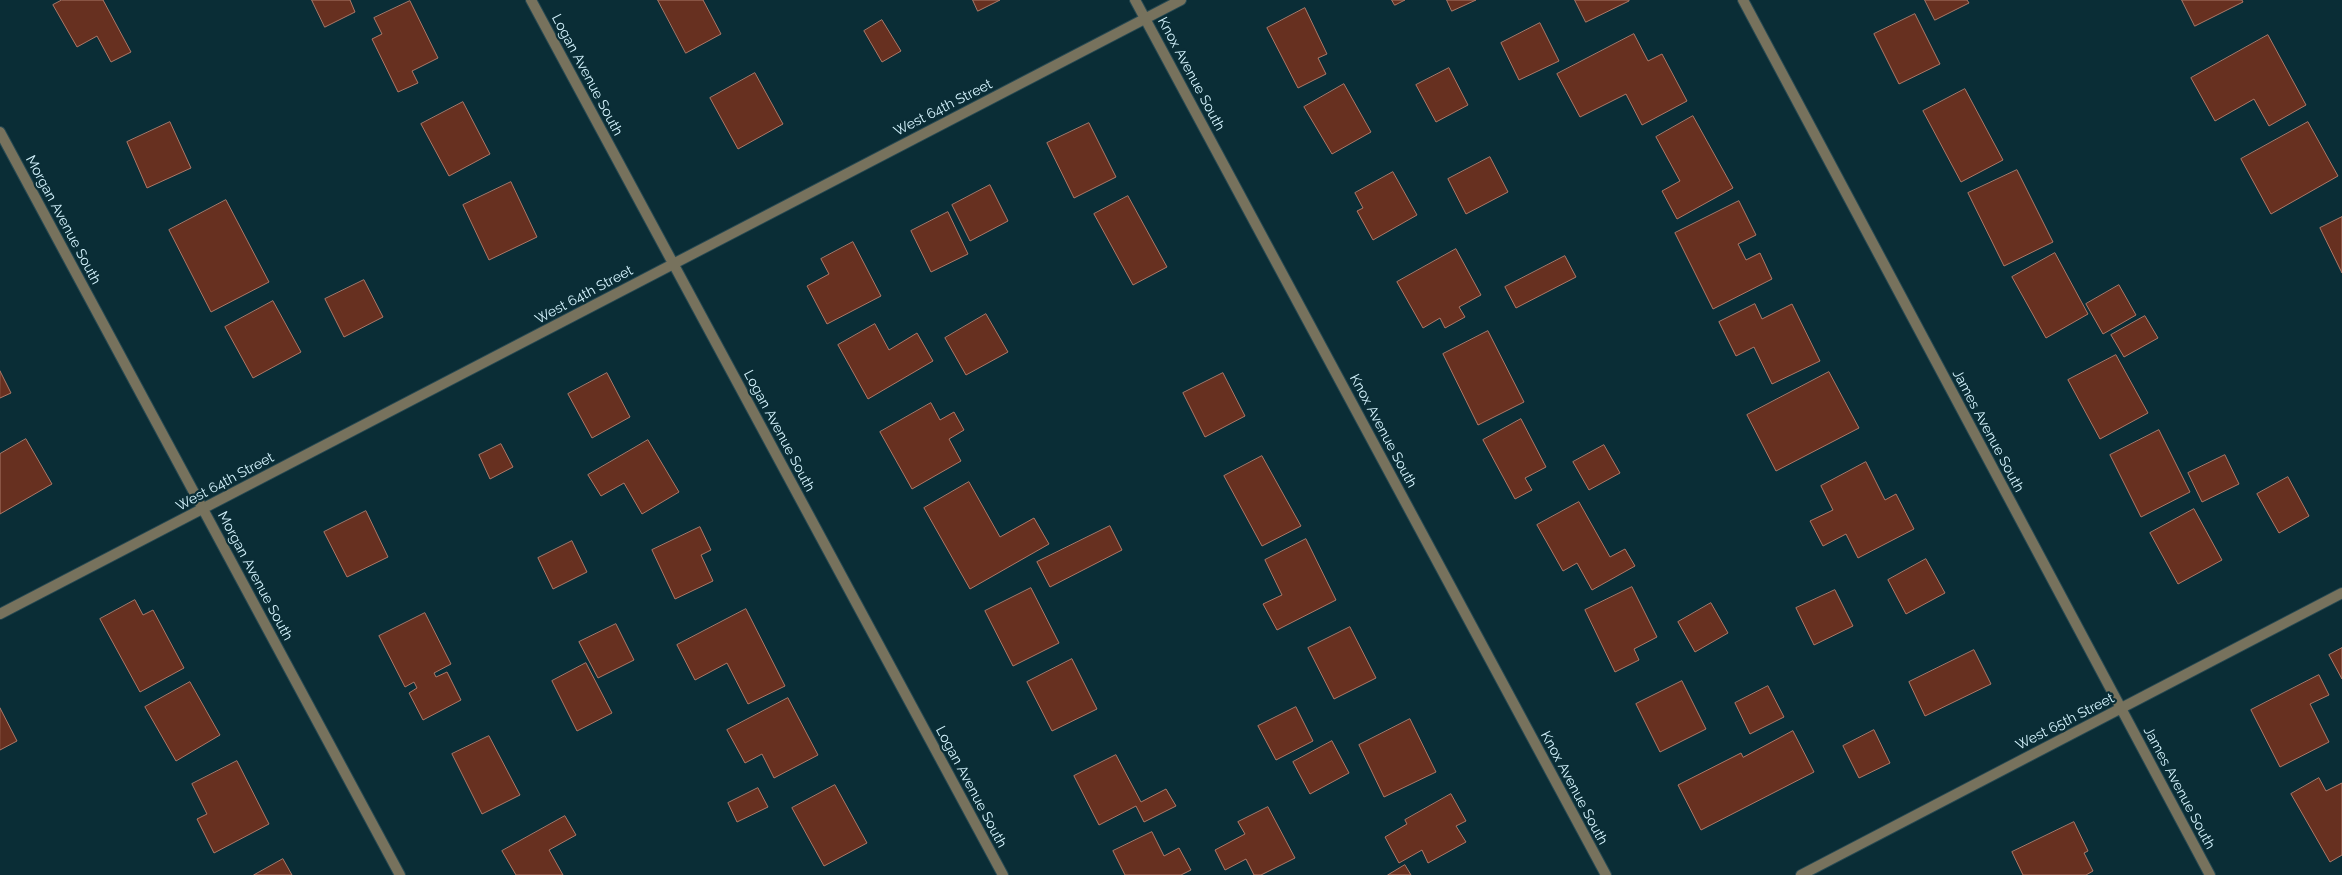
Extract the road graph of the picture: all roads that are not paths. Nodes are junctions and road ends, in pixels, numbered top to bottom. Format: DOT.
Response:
graph roads {
  1 [pos="531,0"];
  2 [pos="1135,0"];
  3 [pos="1181,0"];
  4 [pos="1742,0"];
  5 [pos="1145,18"];
  6 [pos="0,132"];
  7 [pos="673,264"];
  8 [pos="203,509"];
  9 [pos="2342,594"];
  10 [pos="0,614"];
  11 [pos="2120,709"];
  12 [pos="400,875"];
  13 [pos="1003,875"];
  14 [pos="1606,875"];
  15 [pos="1801,875"];
  16 [pos="2210,875"];
  1 -- 7 [label="street, Logan Avenue South"];
  2 -- 5 [label="street, Knox Avenue South"];
  3 -- 5 [label="street, West 64th Street"];
  4 -- 11 [label="street, James Avenue South"];
  5 -- 7 [label="street, West 64th Street"];
  5 -- 14 [label="street, Knox Avenue South"];
  6 -- 8 [label="street, Morgan Avenue South"];
  7 -- 8 [label="street, West 64th Street"];
  7 -- 13 [label="street, Logan Avenue South"];
  8 -- 10 [label="street, West 64th Street"];
  8 -- 12 [label="street, Morgan Avenue South"];
  9 -- 11 [label="street, West 65th Street"];
  11 -- 15 [label="street, West 65th Street"];
  11 -- 16 [label="street, James Avenue South"];
}
